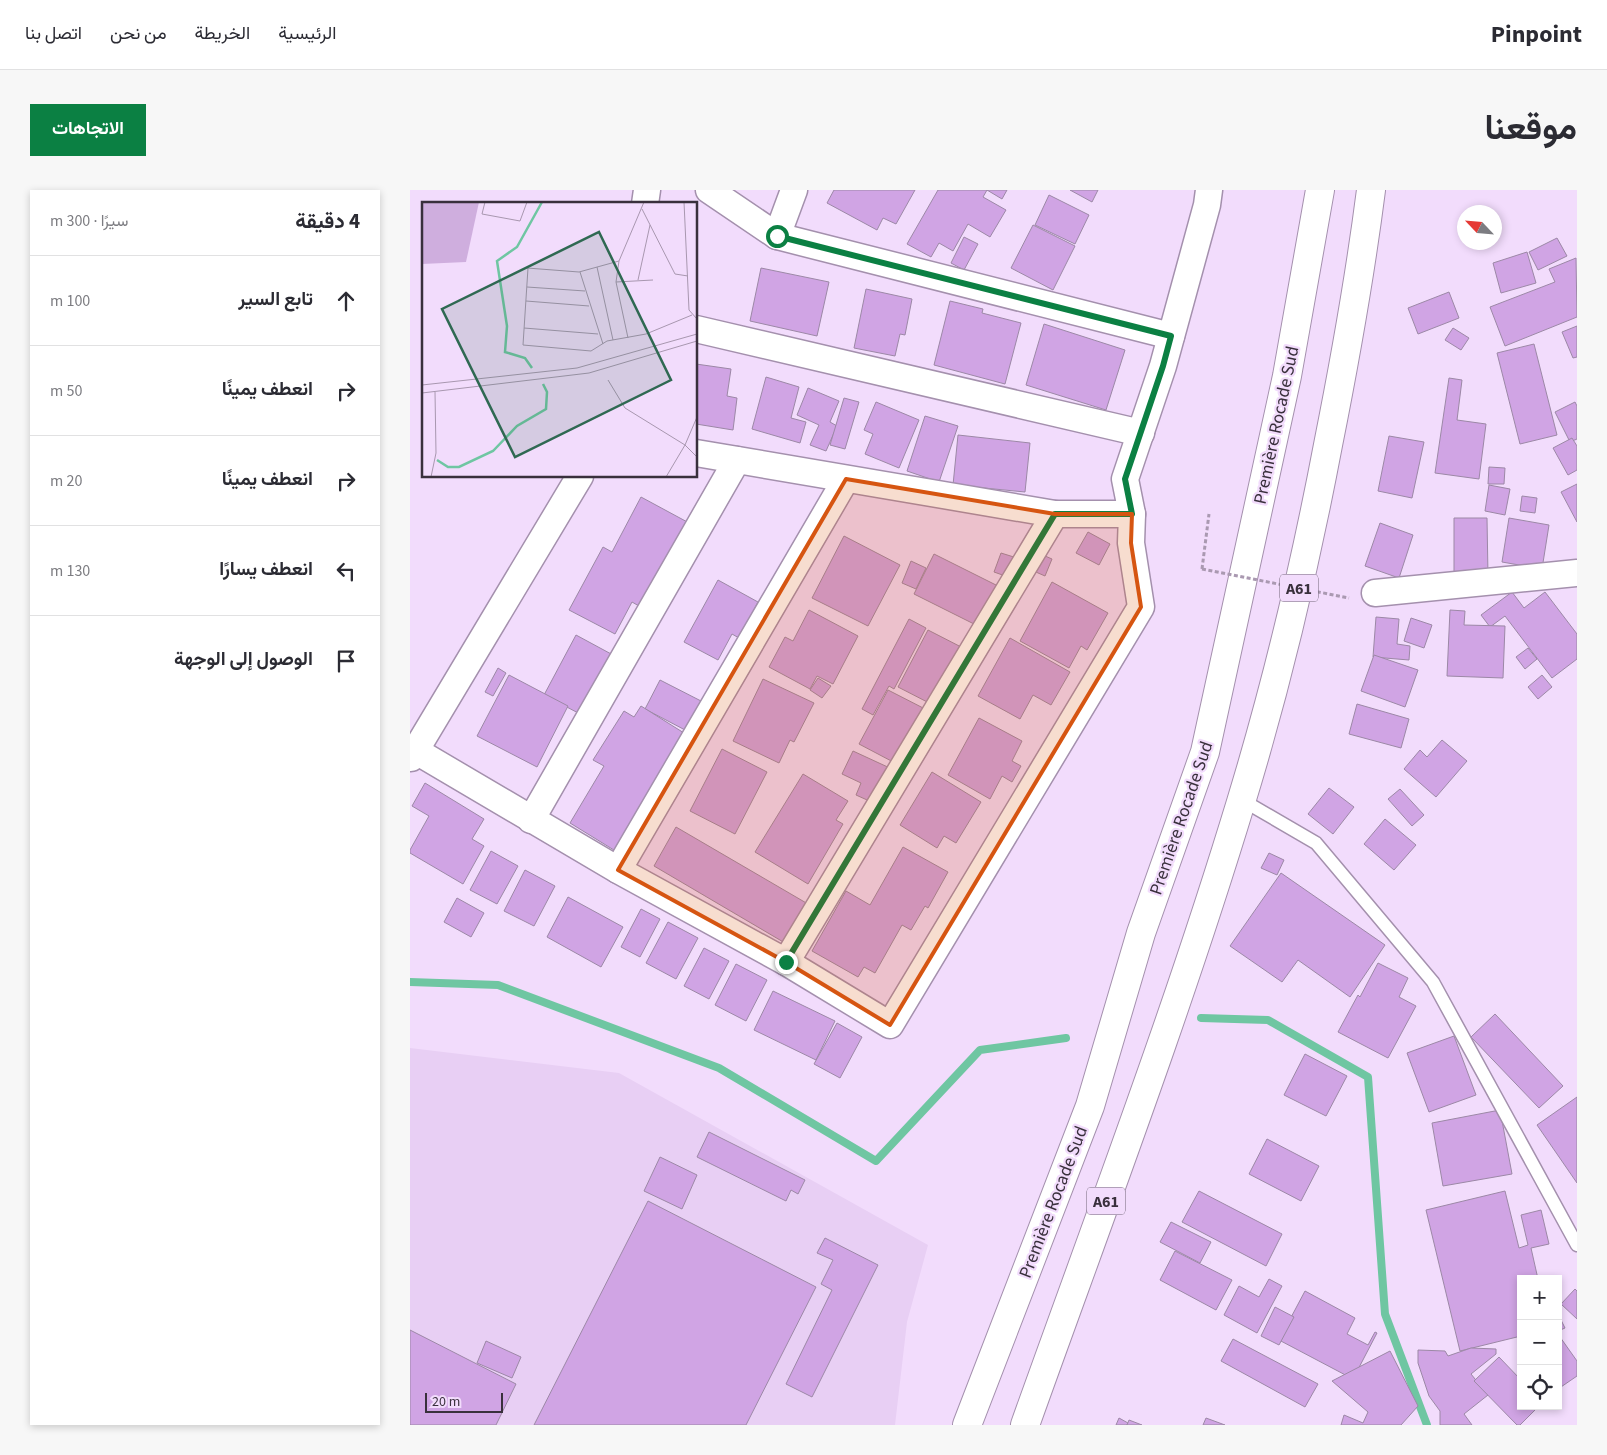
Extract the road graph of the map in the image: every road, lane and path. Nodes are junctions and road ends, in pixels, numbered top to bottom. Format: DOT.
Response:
graph roads {
  1 [pos="709,190"];
  2 [pos="794,190"];
  3 [pos="1209,190"];
  4 [pos="1320,190"];
  5 [pos="1371,190"];
  6 [pos="777,236"];
  7 [pos="698,330"];
  8 [pos="1171,336"];
  9 [pos="1141,433"];
  10 [pos="698,453"];
  11 [pos="737,460"];
  12 [pos="579,478"];
  13 [pos="846,479"];
  14 [pos="1055,514"];
  15 [pos="1132,514"];
  16 [pos="1209,514"];
  17 [pos="1577,573"];
  18 [pos="1375,593"];
  19 [pos="1349,598"];
  20 [pos="1242,800"];
  21 [pos="531,820"];
  22 [pos="618,870"];
  23 [pos="786,962"];
  24 [pos="1577,1246"];
  25 [pos="966,1425"];
  26 [pos="1024,1425"];
  1 -- 6 [label="street"];
  2 -- 6 [label="street"];
  3 -- 8 [label="street"];
  4 -- 25 [label="highway, Première Rocade Sud"];
  5 -- 20 [label="highway, A61"];
  6 -- 8 [label="street"];
  7 -- 9 [label="street"];
  8 -- 9 [label="street"];
  9 -- 15 [label="street"];
  10 -- 11 [label="street"];
  11 -- 13 [label="street"];
  11 -- 21 [label="street"];
  12 -- 21 [label="street"];
  13 -- 14 [label="street"];
  13 -- 22 [label="street"];
  14 -- 15 [label="street"];
  14 -- 23 [label="street"];
  15 -- 23 [label="street"];
  16 -- 19 [label="path, bridge"];
  17 -- 18 [label="street"];
  20 -- 24 [label="lane"];
  20 -- 26 [label="highway, A61"];
  21 -- 22 [label="street"];
  22 -- 23 [label="street"];
}
